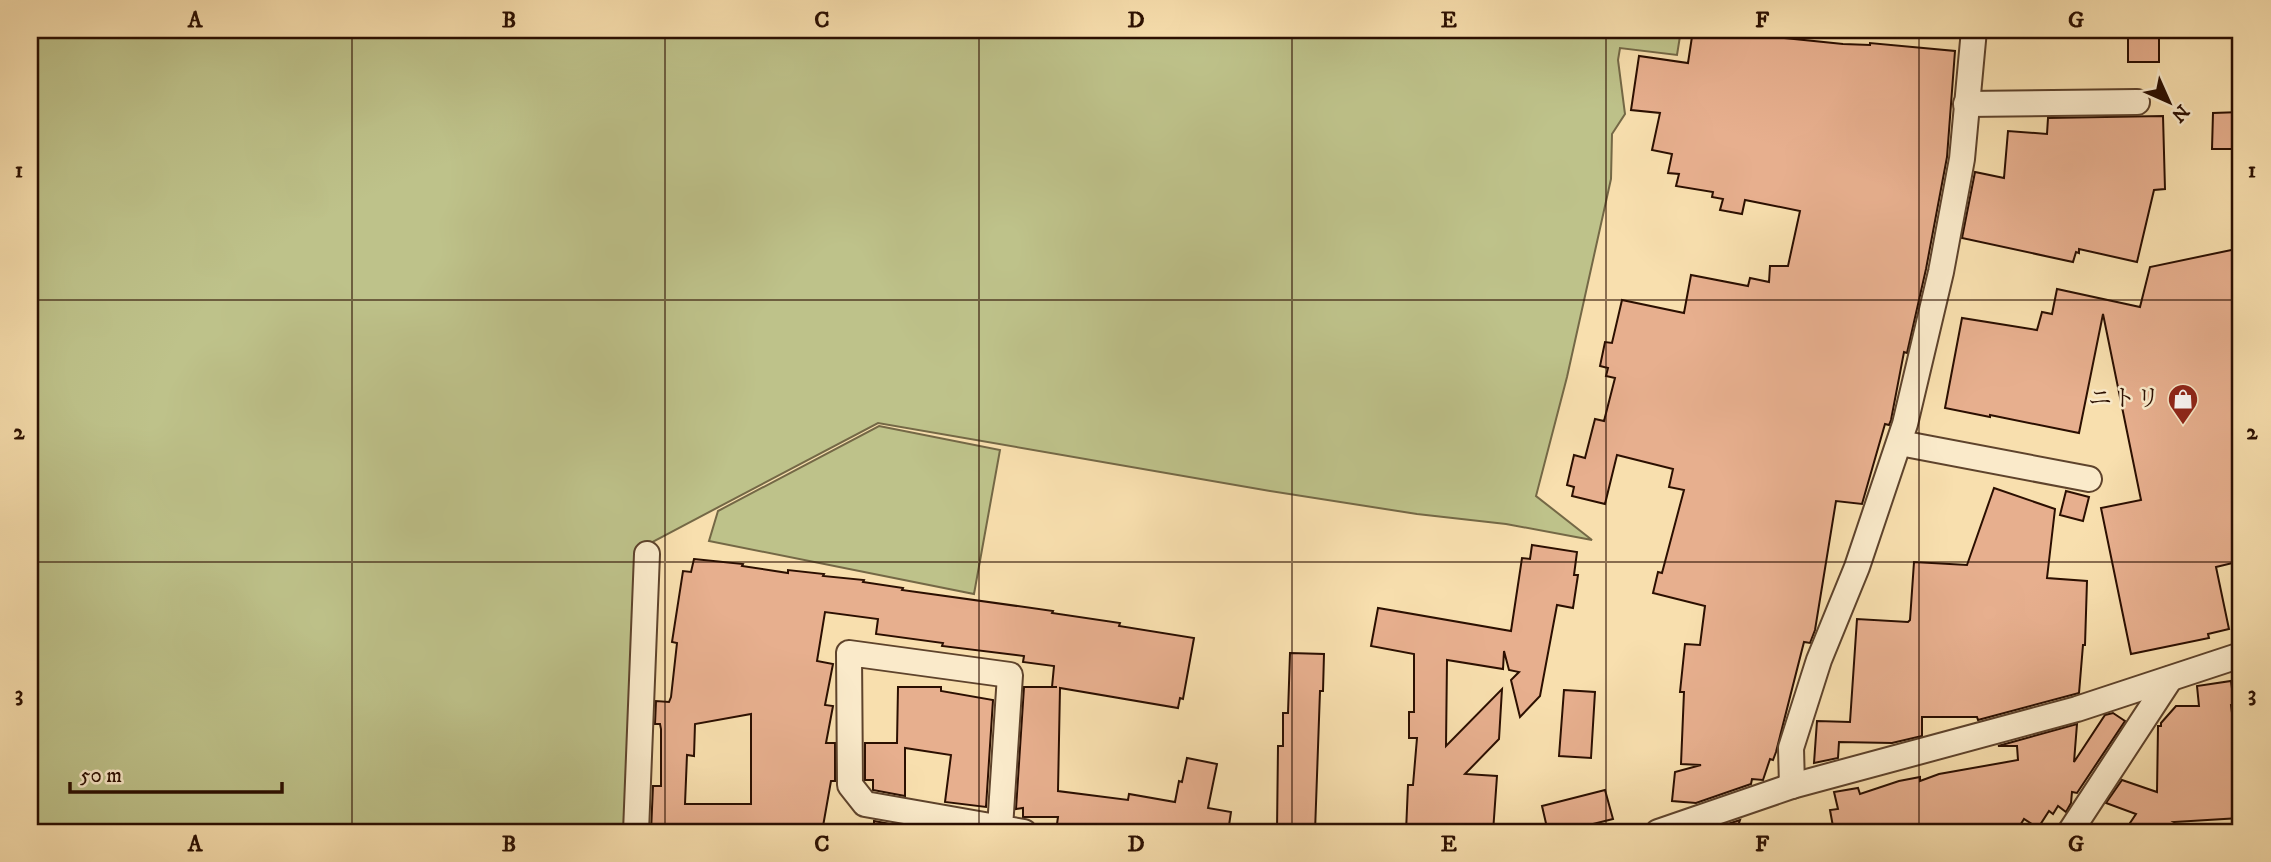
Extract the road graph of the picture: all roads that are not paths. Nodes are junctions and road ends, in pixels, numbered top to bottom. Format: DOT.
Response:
graph roads {
  1 [pos="1974,30"];
  2 [pos="2137,102"];
  3 [pos="1966,104"];
  4 [pos="1900,443"];
  5 [pos="2089,479"];
  6 [pos="647,554"];
  7 [pos="2241,655"];
  8 [pos="2170,679"];
  9 [pos="1791,786"];
  10 [pos="1012,830"];
  11 [pos="636,832"];
  12 [pos="1658,832"];
  13 [pos="2070,832"];
  1 -- 3 [label="street"];
  2 -- 3 [label="street"];
  3 -- 4 [label="street"];
  4 -- 5 [label="street"];
  4 -- 9 [label="street"];
  6 -- 11 [label="street"];
  7 -- 8 [label="street"];
  8 -- 9 [label="street"];
  8 -- 13 [label="street"];
  9 -- 12 [label="street"];
  10 -- 10 [label="street"];
}
